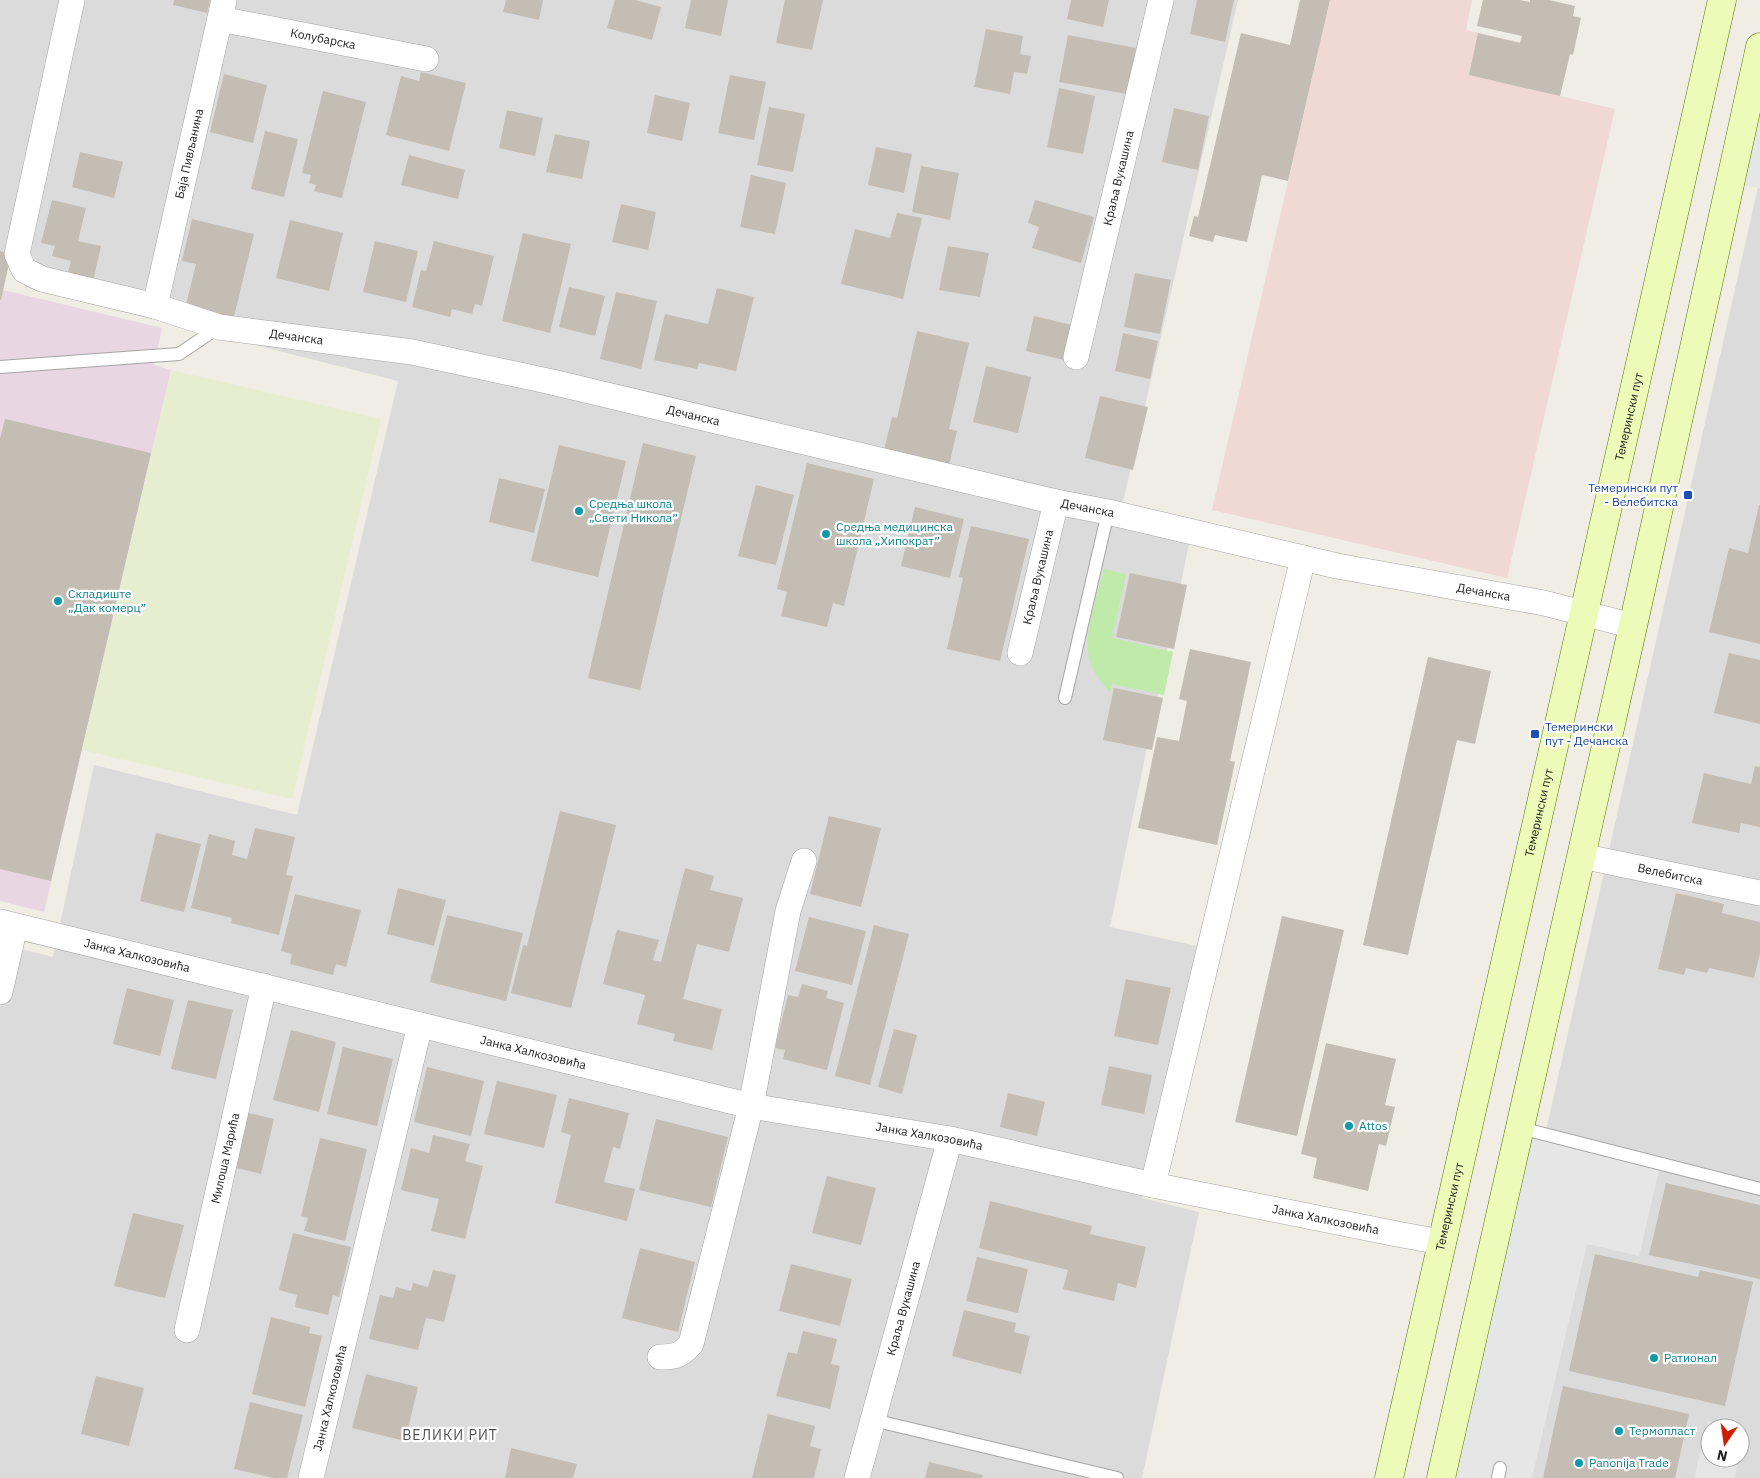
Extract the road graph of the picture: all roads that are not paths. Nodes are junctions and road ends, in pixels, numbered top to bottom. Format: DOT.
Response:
graph roads {
  1 [pos="72,0"];
  2 [pos="1161,0"];
  3 [pos="1722,0"];
  4 [pos="222,10"];
  5 [pos="1760,47"];
  6 [pos="426,58"];
  7 [pos="154,306"];
  8 [pos="219,327"];
  9 [pos="1076,357"];
  10 [pos="0,367"];
  11 [pos="1056,502"];
  12 [pos="1108,512"];
  13 [pos="1303,558"];
  14 [pos="1585,614"];
  15 [pos="1633,626"];
  16 [pos="1020,653"];
  17 [pos="1065,698"];
  18 [pos="1581,856"];
  19 [pos="804,861"];
  20 [pos="1760,893"];
  21 [pos="7,924"];
  22 [pos="264,986"];
  23 [pos="0,992"];
  24 [pos="420,1025"];
  25 [pos="751,1106"];
  26 [pos="1520,1128"];
  27 [pos="950,1139"];
  28 [pos="1153,1185"];
  29 [pos="1760,1189"];
  30 [pos="1441,1242"];
  31 [pos="187,1330"];
  32 [pos="660,1357"];
  33 [pos="873,1420"];
  34 [pos="311,1478"];
  35 [pos="857,1478"];
  36 [pos="1117,1478"];
  37 [pos="1388,1478"];
  38 [pos="1441,1478"];
  1 -- 7 [label="street, Дечанска"];
  2 -- 9 [label="street, Краља Вукашина"];
  3 -- 14 [label="main road, Темерински пут"];
  4 -- 6 [label="street, Колубарска"];
  4 -- 7 [label="street, Баја Пивљанина"];
  5 -- 15 [label="main road"];
  7 -- 8 [label="street, Дечанска"];
  8 -- 10 [label="lane"];
  8 -- 11 [label="street, Дечанска"];
  11 -- 12 [label="street, Дечанска"];
  11 -- 16 [label="street, Краља Вукашина"];
  12 -- 13 [label="street, Дечанска"];
  12 -- 17 [label="lane"];
  13 -- 14 [label="street, Дечанска"];
  13 -- 28 [label="street"];
  14 -- 15 [label="street, Дечанска"];
  14 -- 30 [label="main road, Темерински пут"];
  15 -- 18 [label="main road"];
  18 -- 20 [label="street, Велебитска"];
  18 -- 26 [label="main road"];
  19 -- 25 [label="street"];
  21 -- 22 [label="street, Јанка Халкозовића"];
  21 -- 23 [label="street"];
  22 -- 24 [label="street, Јанка Халкозовића"];
  22 -- 31 [label="street, Милоша Марића"];
  24 -- 25 [label="street, Јанка Халкозовића"];
  24 -- 34 [label="street, Јанка Халкозовића"];
  25 -- 27 [label="street, Јанка Халкозовића"];
  25 -- 32 [label="street"];
  26 -- 29 [label="lane"];
  26 -- 38 [label="main road"];
  27 -- 28 [label="street, Јанка Халкозовића"];
  27 -- 33 [label="street, Краља Вукашина"];
  28 -- 30 [label="street, Јанка Халкозовића"];
  30 -- 37 [label="main road, Темерински пут"];
  33 -- 35 [label="street, Краља Вукашина"];
  33 -- 36 [label="lane"];
}
